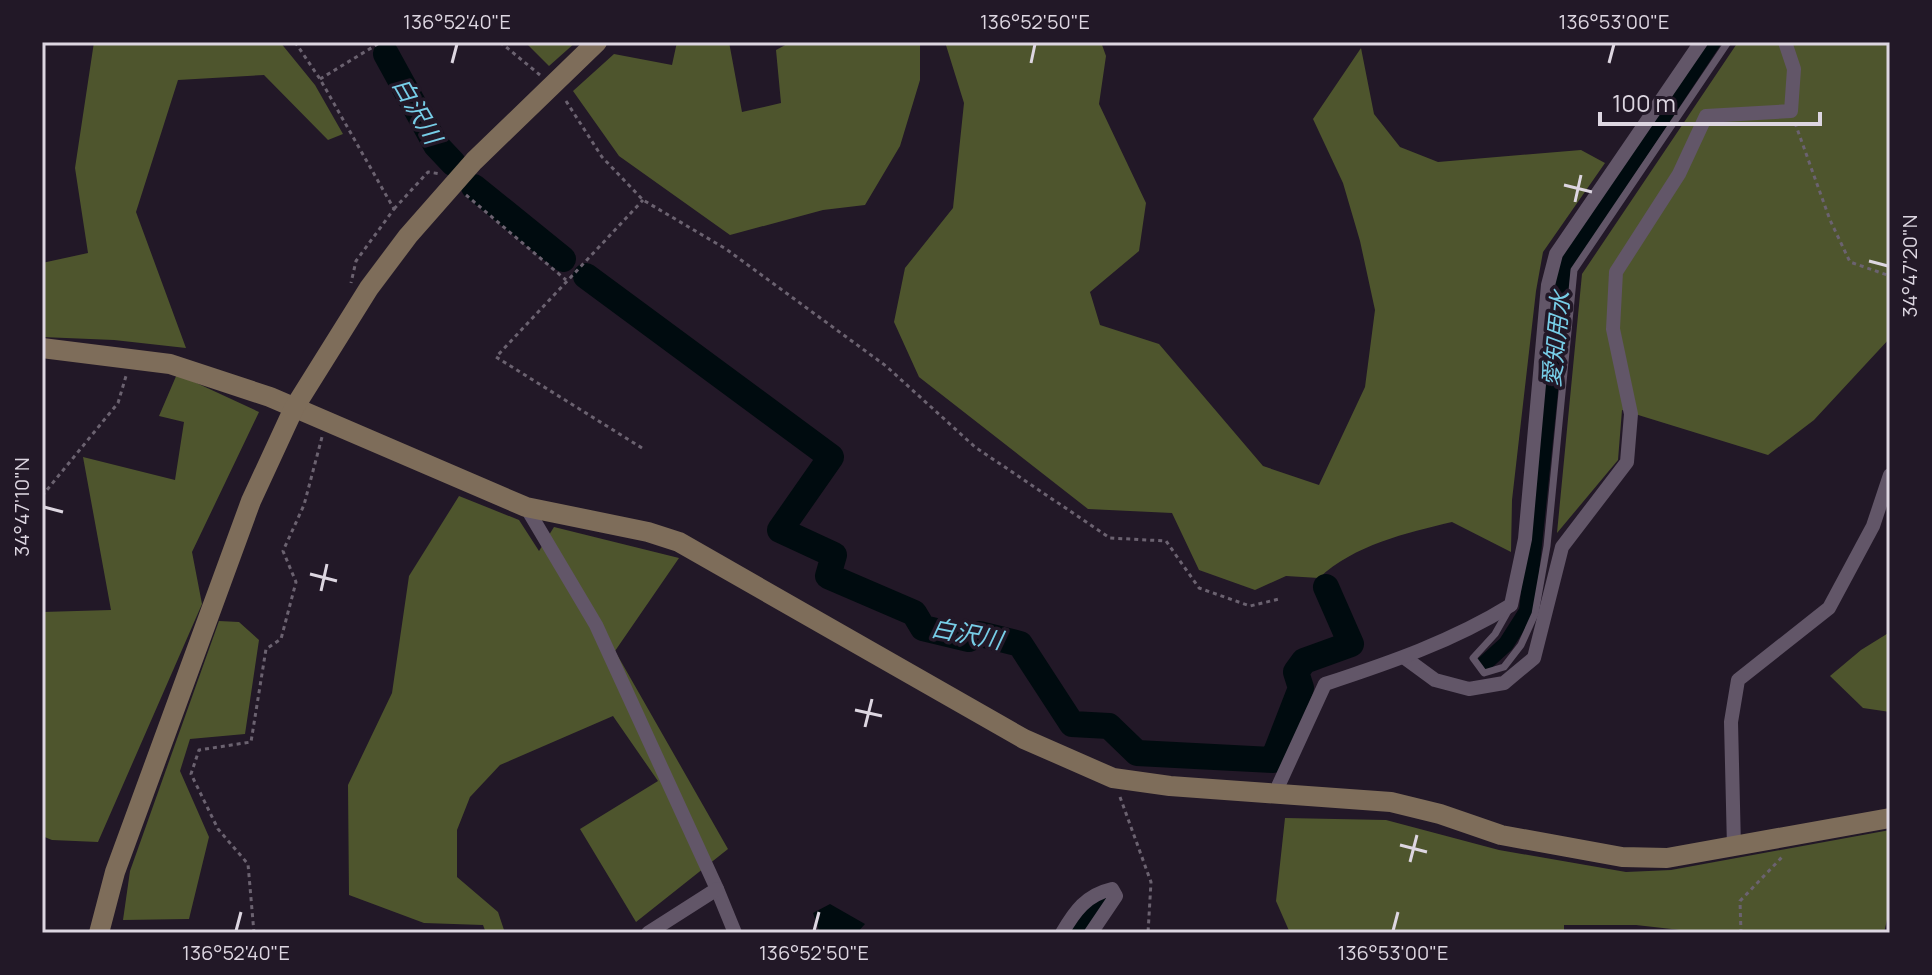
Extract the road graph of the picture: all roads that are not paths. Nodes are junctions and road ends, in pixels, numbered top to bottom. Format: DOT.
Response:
graph roads {
  1 [pos="597,42"];
  2 [pos="1701,42"];
  3 [pos="1728,42"];
  4 [pos="1785,42"];
  5 [pos="42,348"];
  6 [pos="294,408"];
  7 [pos="1890,475"];
  8 [pos="526,507"];
  9 [pos="1511,605"];
  10 [pos="1405,658"];
  11 [pos="1275,793"];
  12 [pos="1890,818"];
  13 [pos="1734,847"];
  14 [pos="717,889"];
  15 [pos="99,933"];
  16 [pos="648,933"];
  17 [pos="735,933"];
  18 [pos="1062,933"];
  19 [pos="1091,933"];
  1 -- 6 [label="street"];
  2 -- 9 [label="street"];
  3 -- 9 [label="lane"];
  4 -- 10 [label="street"];
  5 -- 6 [label="street"];
  6 -- 8 [label="street"];
  6 -- 15 [label="street"];
  7 -- 13 [label="street"];
  8 -- 11 [label="street"];
  8 -- 14 [label="street"];
  9 -- 10 [label="street"];
  10 -- 11 [label="street"];
  11 -- 13 [label="street"];
  12 -- 13 [label="street"];
  14 -- 16 [label="street"];
  14 -- 17 [label="street"];
  18 -- 19 [label="street"];
}
